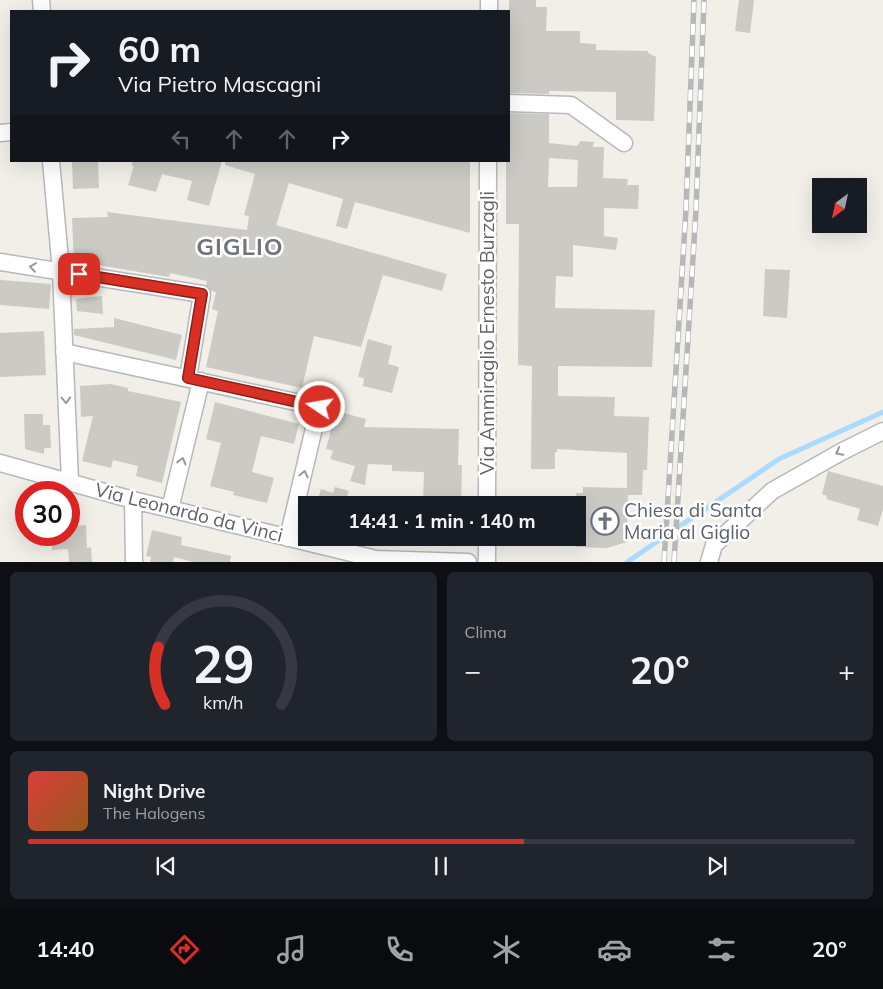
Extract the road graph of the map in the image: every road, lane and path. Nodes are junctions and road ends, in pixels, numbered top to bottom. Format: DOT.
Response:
graph roads {
  1 [pos="510,103"];
  2 [pos="624,143"];
  3 [pos="51,162"];
  4 [pos="488,162"];
  5 [pos="0,262"];
  6 [pos="61,271"];
  7 [pos="64,352"];
  8 [pos="194,380"];
  9 [pos="883,431"];
  10 [pos="0,463"];
  11 [pos="70,481"];
  12 [pos="80,484"];
  13 [pos="487,496"];
  14 [pos="133,500"];
  15 [pos="170,509"];
  16 [pos="288,538"];
  17 [pos="487,546"];
  18 [pos="134,562"];
  19 [pos="468,562"];
  20 [pos="487,562"];
  21 [pos="709,562"];
  1 -- 2 [label="street"];
  3 -- 6 [label="street"];
  4 -- 13 [label="street, Via Ammiraglio Ernesto Burzagli"];
  6 -- 5 [label="street, one-way"];
  6 -- 7 [label="street"];
  6 -- 8 [label="street"];
  7 -- 8 [label="street"];
  7 -- 11 [label="street, one-way"];
  15 -- 8 [label="street, one-way"];
  16 -- 8 [label="street, one-way"];
  9 -- 21 [label="street, one-way"];
  10 -- 11 [label="street, Via Leonardo da Vinci"];
  12 -- 14 [label="street, Via Leonardo da Vinci"];
  14 -- 15 [label="street, Via Leonardo da Vinci"];
  14 -- 18 [label="street"];
  15 -- 16 [label="street, Via Leonardo da Vinci"];
  16 -- 19 [label="street, Via Leonardo da Vinci"];
  17 -- 20 [label="street"];
}
